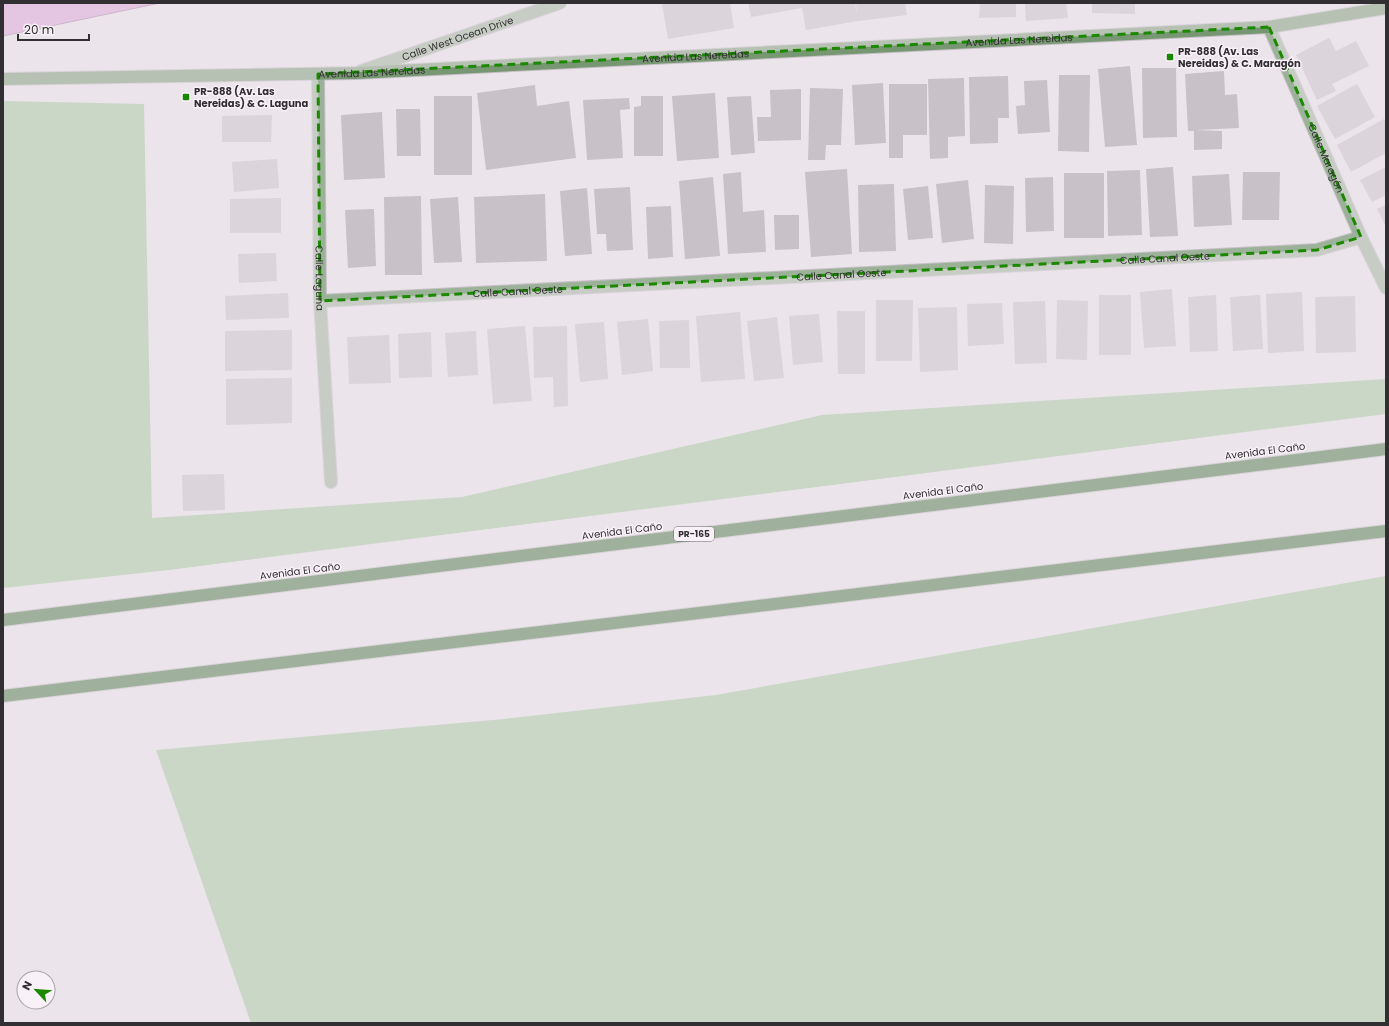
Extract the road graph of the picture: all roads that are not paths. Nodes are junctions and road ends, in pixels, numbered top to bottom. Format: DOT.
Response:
graph roads {
  1 [pos="560,3"];
  2 [pos="1386,8"];
  3 [pos="1269,27"];
  4 [pos="356,73"];
  5 [pos="318,74"];
  6 [pos="3,79"];
  7 [pos="1361,237"];
  8 [pos="1386,288"];
  9 [pos="320,301"];
  10 [pos="1386,448"];
  11 [pos="331,482"];
  12 [pos="1386,530"];
  13 [pos="3,620"];
  14 [pos="3,696"];
  1 -- 4 [label="street, Calle West Ocean Drive"];
  2 -- 3 [label="street, Avenida Las Nereidas"];
  3 -- 4 [label="street, Avenida Las Nereidas"];
  3 -- 7 [label="street, Calle Maragón"];
  4 -- 5 [label="street, Avenida Las Nereidas"];
  5 -- 6 [label="street, Avenida Las Nereidas"];
  5 -- 9 [label="street, Calle Laguna"];
  7 -- 8 [label="street, Calle Maragón"];
  7 -- 9 [label="street, Calle Canal Oeste"];
  9 -- 11 [label="street, Calle Laguna"];
  10 -- 13 [label="highway, Avenida El Caño / PR-165"];
  12 -- 14 [label="highway"];
}
